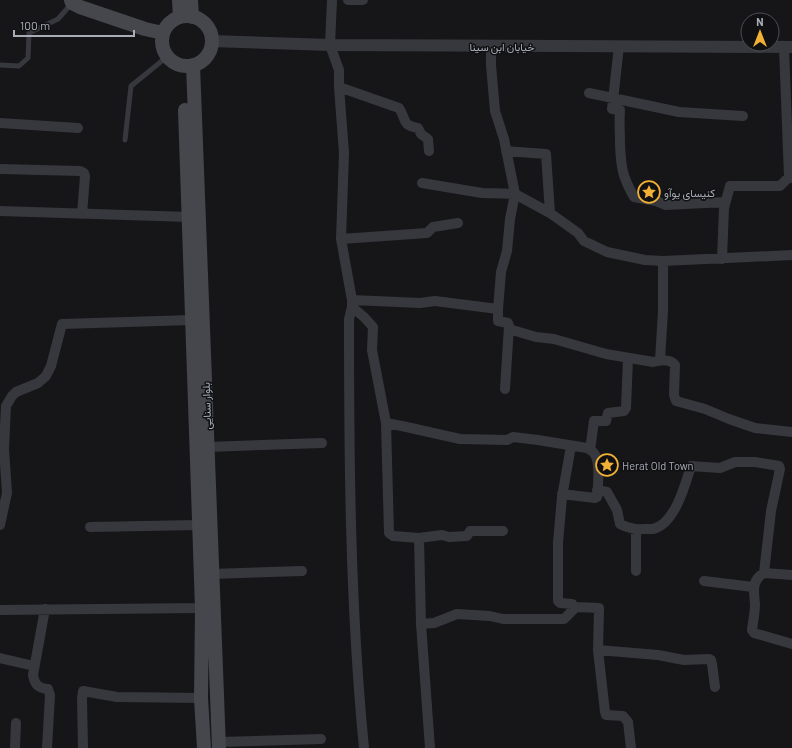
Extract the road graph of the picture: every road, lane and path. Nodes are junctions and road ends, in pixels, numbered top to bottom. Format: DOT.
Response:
graph roads {
  1 [pos="179,0"];
  2 [pos="191,0"];
  3 [pos="332,0"];
  4 [pos="348,0"];
  5 [pos="363,0"];
  6 [pos="72,1"];
  7 [pos="186,17"];
  8 [pos="163,33"];
  9 [pos="212,41"];
  10 [pos="330,45"];
  11 [pos="491,46"];
  12 [pos="619,46"];
  13 [pos="788,48"];
  14 [pos="168,56"];
  15 [pos="0,65"];
  16 [pos="189,65"];
  17 [pos="339,87"];
  18 [pos="589,93"];
  19 [pos="614,98"];
  20 [pos="743,116"];
  21 [pos="0,123"];
  22 [pos="78,128"];
  23 [pos="125,140"];
  24 [pos="506,151"];
  25 [pos="429,152"];
  26 [pos="0,169"];
  27 [pos="790,177"];
  28 [pos="422,183"];
  29 [pos="515,194"];
  30 [pos="725,202"];
  31 [pos="0,211"];
  32 [pos="550,213"];
  33 [pos="82,214"];
  34 [pos="189,216"];
  35 [pos="458,223"];
  36 [pos="342,239"];
  37 [pos="792,255"];
  38 [pos="722,259"];
  39 [pos="662,261"];
  40 [pos="352,303"];
  41 [pos="498,309"];
  42 [pos="192,320"];
  43 [pos="509,330"];
  44 [pos="628,358"];
  45 [pos="660,360"];
  46 [pos="505,388"];
  47 [pos="3,405"];
  48 [pos="3,421"];
  49 [pos="386,423"];
  50 [pos="792,432"];
  51 [pos="322,443"];
  52 [pos="571,446"];
  53 [pos="207,447"];
  54 [pos="590,450"];
  55 [pos="597,490"];
  56 [pos="562,494"];
  57 [pos="0,525"];
  58 [pos="199,525"];
  59 [pos="90,527"];
  60 [pos="503,530"];
  61 [pos="636,530"];
  62 [pos="419,538"];
  63 [pos="302,571"];
  64 [pos="636,571"];
  65 [pos="764,573"];
  66 [pos="212,574"];
  67 [pos="792,575"];
  68 [pos="704,581"];
  69 [pos="753,587"];
  70 [pos="207,605"];
  71 [pos="45,609"];
  72 [pos="0,610"];
  73 [pos="572,610"];
  74 [pos="421,624"];
  75 [pos="792,644"];
  76 [pos="598,650"];
  77 [pos="0,658"];
  78 [pos="34,666"];
  79 [pos="715,687"];
  80 [pos="201,698"];
  81 [pos="16,723"];
  82 [pos="321,740"];
  83 [pos="219,745"];
  84 [pos="15,748"];
  85 [pos="47,748"];
  86 [pos="83,748"];
  87 [pos="204,748"];
  88 [pos="364,748"];
  89 [pos="430,748"];
  90 [pos="631,748"];
  1 -- 7 [label="main road"];
  2 -- 7 [label="main road"];
  3 -- 10 [label="street"];
  4 -- 5 [label="street"];
  6 -- 8 [label="main road"];
  6 -- 15 [label="lane"];
  7 -- 8 [label="main road"];
  7 -- 9 [label="main road"];
  8 -- 14 [label="main road"];
  9 -- 10 [label="street, خیابان ابن سینا"];
  9 -- 16 [label="main road"];
  10 -- 11 [label="street, خیابان ابن سینا"];
  10 -- 17 [label="street"];
  11 -- 12 [label="street, خیابان ابن سینا"];
  11 -- 24 [label="street"];
  12 -- 13 [label="street, خیابان ابن سینا"];
  12 -- 19 [label="street"];
  13 -- 27 [label="street"];
  14 -- 16 [label="main road"];
  14 -- 23 [label="lane"];
  16 -- 34 [label="main road, بلوار سنایی"];
  16 -- 53 [label="main road, بلوار سنایی"];
  17 -- 25 [label="street"];
  17 -- 36 [label="street"];
  18 -- 19 [label="street"];
  19 -- 20 [label="street"];
  19 -- 30 [label="street"];
  21 -- 22 [label="street"];
  24 -- 29 [label="street"];
  24 -- 32 [label="street"];
  26 -- 33 [label="street"];
  27 -- 30 [label="street"];
  28 -- 29 [label="street"];
  29 -- 32 [label="street"];
  29 -- 41 [label="street"];
  30 -- 38 [label="street"];
  31 -- 33 [label="street"];
  32 -- 39 [label="street"];
  33 -- 34 [label="street"];
  34 -- 42 [label="main road, بلوار سنایی"];
  35 -- 36 [label="street"];
  36 -- 40 [label="street"];
  37 -- 38 [label="street"];
  38 -- 39 [label="street"];
  39 -- 45 [label="street"];
  40 -- 41 [label="street"];
  40 -- 49 [label="street"];
  40 -- 88 [label="street"];
  41 -- 43 [label="street"];
  42 -- 47 [label="street"];
  42 -- 58 [label="main road, بلوار سنایی"];
  43 -- 44 [label="street"];
  43 -- 46 [label="street"];
  44 -- 45 [label="street"];
  44 -- 54 [label="street"];
  45 -- 50 [label="street"];
  47 -- 48 [label="street"];
  48 -- 57 [label="street"];
  49 -- 52 [label="street"];
  49 -- 62 [label="street"];
  51 -- 53 [label="street"];
  52 -- 54 [label="street"];
  52 -- 56 [label="street"];
  53 -- 66 [label="main road, بلوار سنایی"];
  54 -- 55 [label="street"];
  55 -- 56 [label="street"];
  55 -- 61 [label="street"];
  56 -- 73 [label="street"];
  58 -- 59 [label="street"];
  58 -- 70 [label="main road, بلوار سنایی"];
  60 -- 62 [label="street"];
  61 -- 64 [label="street"];
  61 -- 65 [label="street"];
  62 -- 74 [label="street"];
  63 -- 66 [label="street"];
  65 -- 67 [label="street"];
  65 -- 69 [label="street"];
  66 -- 70 [label="main road, بلوار سنایی"];
  68 -- 69 [label="street"];
  69 -- 75 [label="street"];
  70 -- 71 [label="street"];
  70 -- 80 [label="main road, بلوار سنایی"];
  70 -- 83 [label="main road, بلوار سنایی"];
  71 -- 72 [label="street"];
  71 -- 78 [label="street"];
  73 -- 74 [label="street"];
  73 -- 76 [label="street"];
  74 -- 89 [label="street"];
  76 -- 79 [label="street"];
  76 -- 90 [label="street"];
  77 -- 78 [label="street"];
  78 -- 85 [label="street"];
  80 -- 86 [label="street"];
  80 -- 87 [label="main road, بلوار سنایی"];
  81 -- 84 [label="street"];
  82 -- 83 [label="street"];
}
